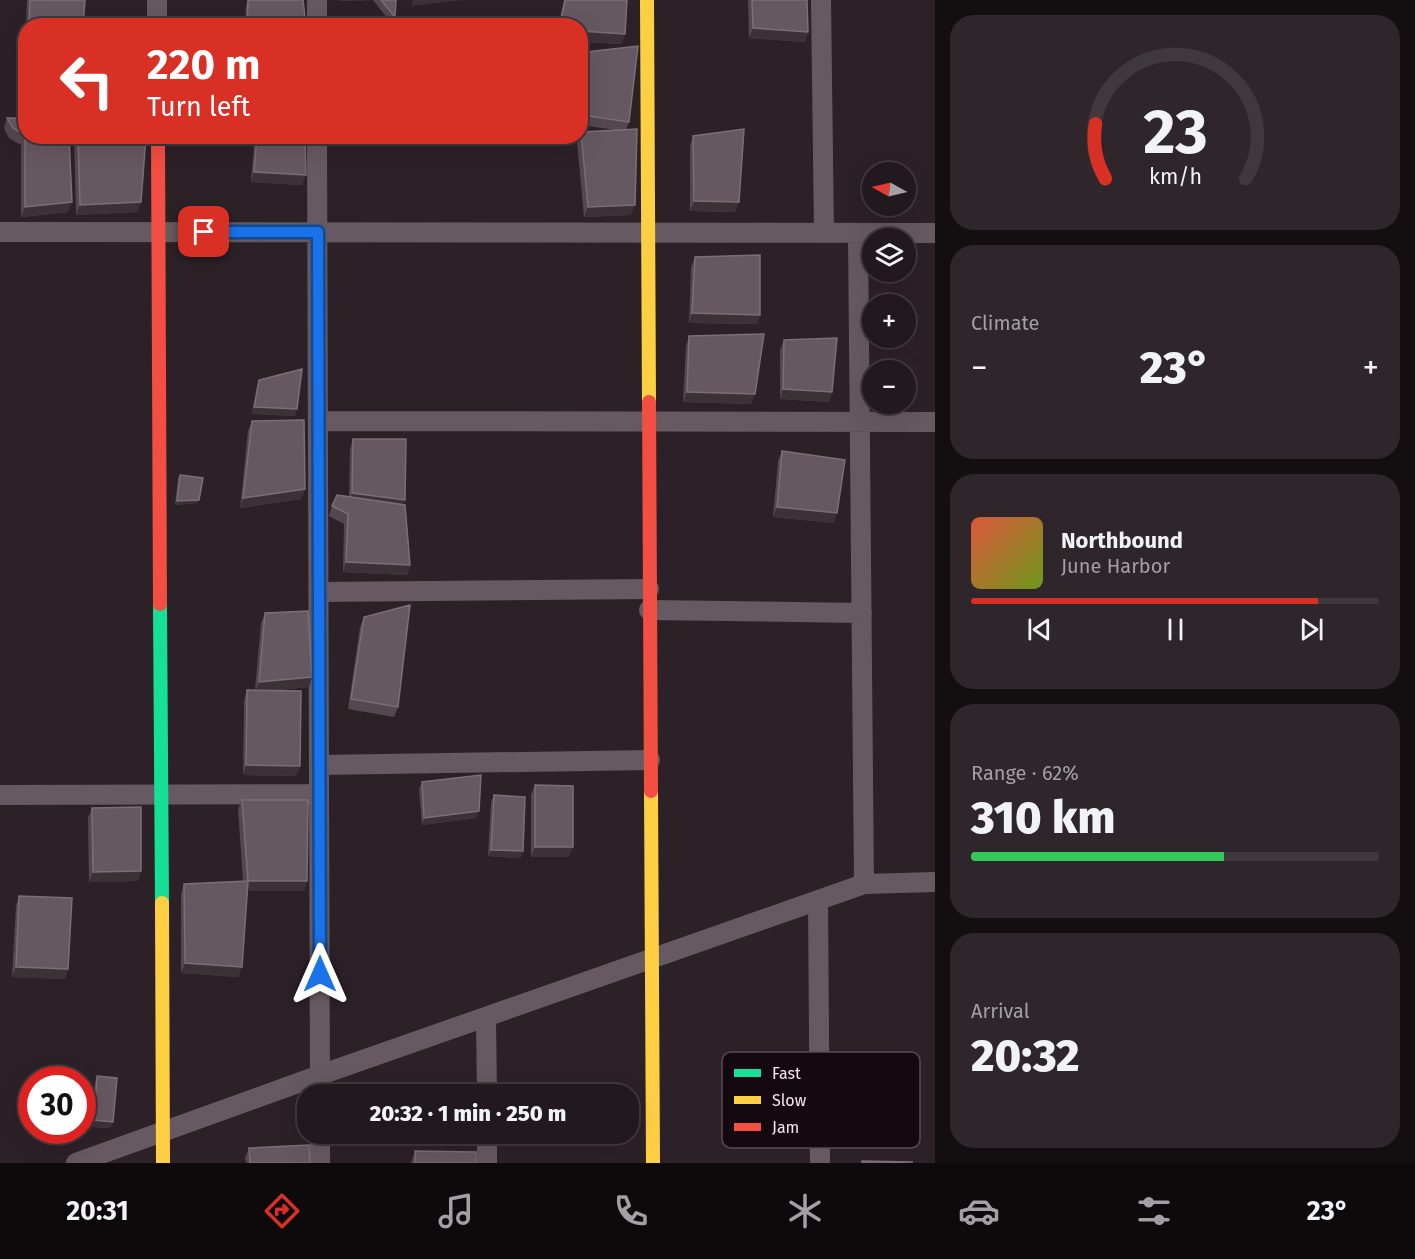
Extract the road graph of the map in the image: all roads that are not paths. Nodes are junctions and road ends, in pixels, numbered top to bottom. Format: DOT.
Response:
graph roads {
  1 [pos="157,0"];
  2 [pos="317,0"];
  3 [pos="647,0"];
  4 [pos="821,0"];
  5 [pos="157,18"];
  6 [pos="317,18"];
  7 [pos="158,144"];
  8 [pos="317,144"];
  9 [pos="0,232"];
  10 [pos="158,232"];
  11 [pos="318,232"];
  12 [pos="824,232"];
  13 [pos="647,233"];
  14 [pos="858,233"];
  15 [pos="935,233"];
  16 [pos="318,421"];
  17 [pos="648,421"];
  18 [pos="860,422"];
  19 [pos="935,422"];
  20 [pos="649,589"];
  21 [pos="318,592"];
  22 [pos="649,610"];
  23 [pos="862,613"];
  24 [pos="650,760"];
  25 [pos="319,765"];
  26 [pos="161,794"];
  27 [pos="319,794"];
  28 [pos="0,795"];
  29 [pos="935,882"];
  30 [pos="864,884"];
  31 [pos="818,900"];
  32 [pos="651,960"];
  33 [pos="486,1018"];
  34 [pos="819,1052"];
  35 [pos="320,1075"];
  36 [pos="320,1084"];
  37 [pos="487,1084"];
  38 [pos="163,1132"];
  39 [pos="320,1144"];
  40 [pos="487,1144"];
  41 [pos="820,1148"];
  42 [pos="76,1163"];
  43 [pos="163,1163"];
  44 [pos="320,1163"];
  45 [pos="487,1163"];
  46 [pos="653,1163"];
  47 [pos="820,1163"];
  1 -- 5 [label="street"];
  2 -- 6 [label="street"];
  3 -- 13 [label="street"];
  4 -- 12 [label="street"];
  7 -- 10 [label="street"];
  8 -- 11 [label="street"];
  9 -- 10 [label="street"];
  10 -- 11 [label="street"];
  10 -- 26 [label="street"];
  11 -- 13 [label="street"];
  11 -- 16 [label="street"];
  12 -- 13 [label="street"];
  12 -- 14 [label="street"];
  13 -- 17 [label="street"];
  14 -- 15 [label="street"];
  14 -- 18 [label="street"];
  16 -- 17 [label="street"];
  16 -- 21 [label="street"];
  17 -- 18 [label="street"];
  17 -- 20 [label="street"];
  18 -- 19 [label="street"];
  18 -- 23 [label="street"];
  20 -- 21 [label="street"];
  20 -- 22 [label="street"];
  21 -- 25 [label="street"];
  22 -- 23 [label="street"];
  22 -- 24 [label="street"];
  23 -- 30 [label="street"];
  24 -- 25 [label="street"];
  24 -- 32 [label="street"];
  25 -- 27 [label="street"];
  26 -- 27 [label="street"];
  26 -- 28 [label="street"];
  26 -- 38 [label="street"];
  27 -- 35 [label="street"];
  29 -- 30 [label="street"];
  30 -- 31 [label="street"];
  31 -- 32 [label="street"];
  31 -- 34 [label="street"];
  32 -- 33 [label="street"];
  32 -- 46 [label="street"];
  33 -- 35 [label="street"];
  33 -- 37 [label="street"];
  35 -- 36 [label="street"];
  35 -- 38 [label="street"];
  38 -- 42 [label="street"];
  38 -- 43 [label="street"];
  39 -- 44 [label="street"];
  40 -- 45 [label="street"];
  41 -- 47 [label="street"];
}
